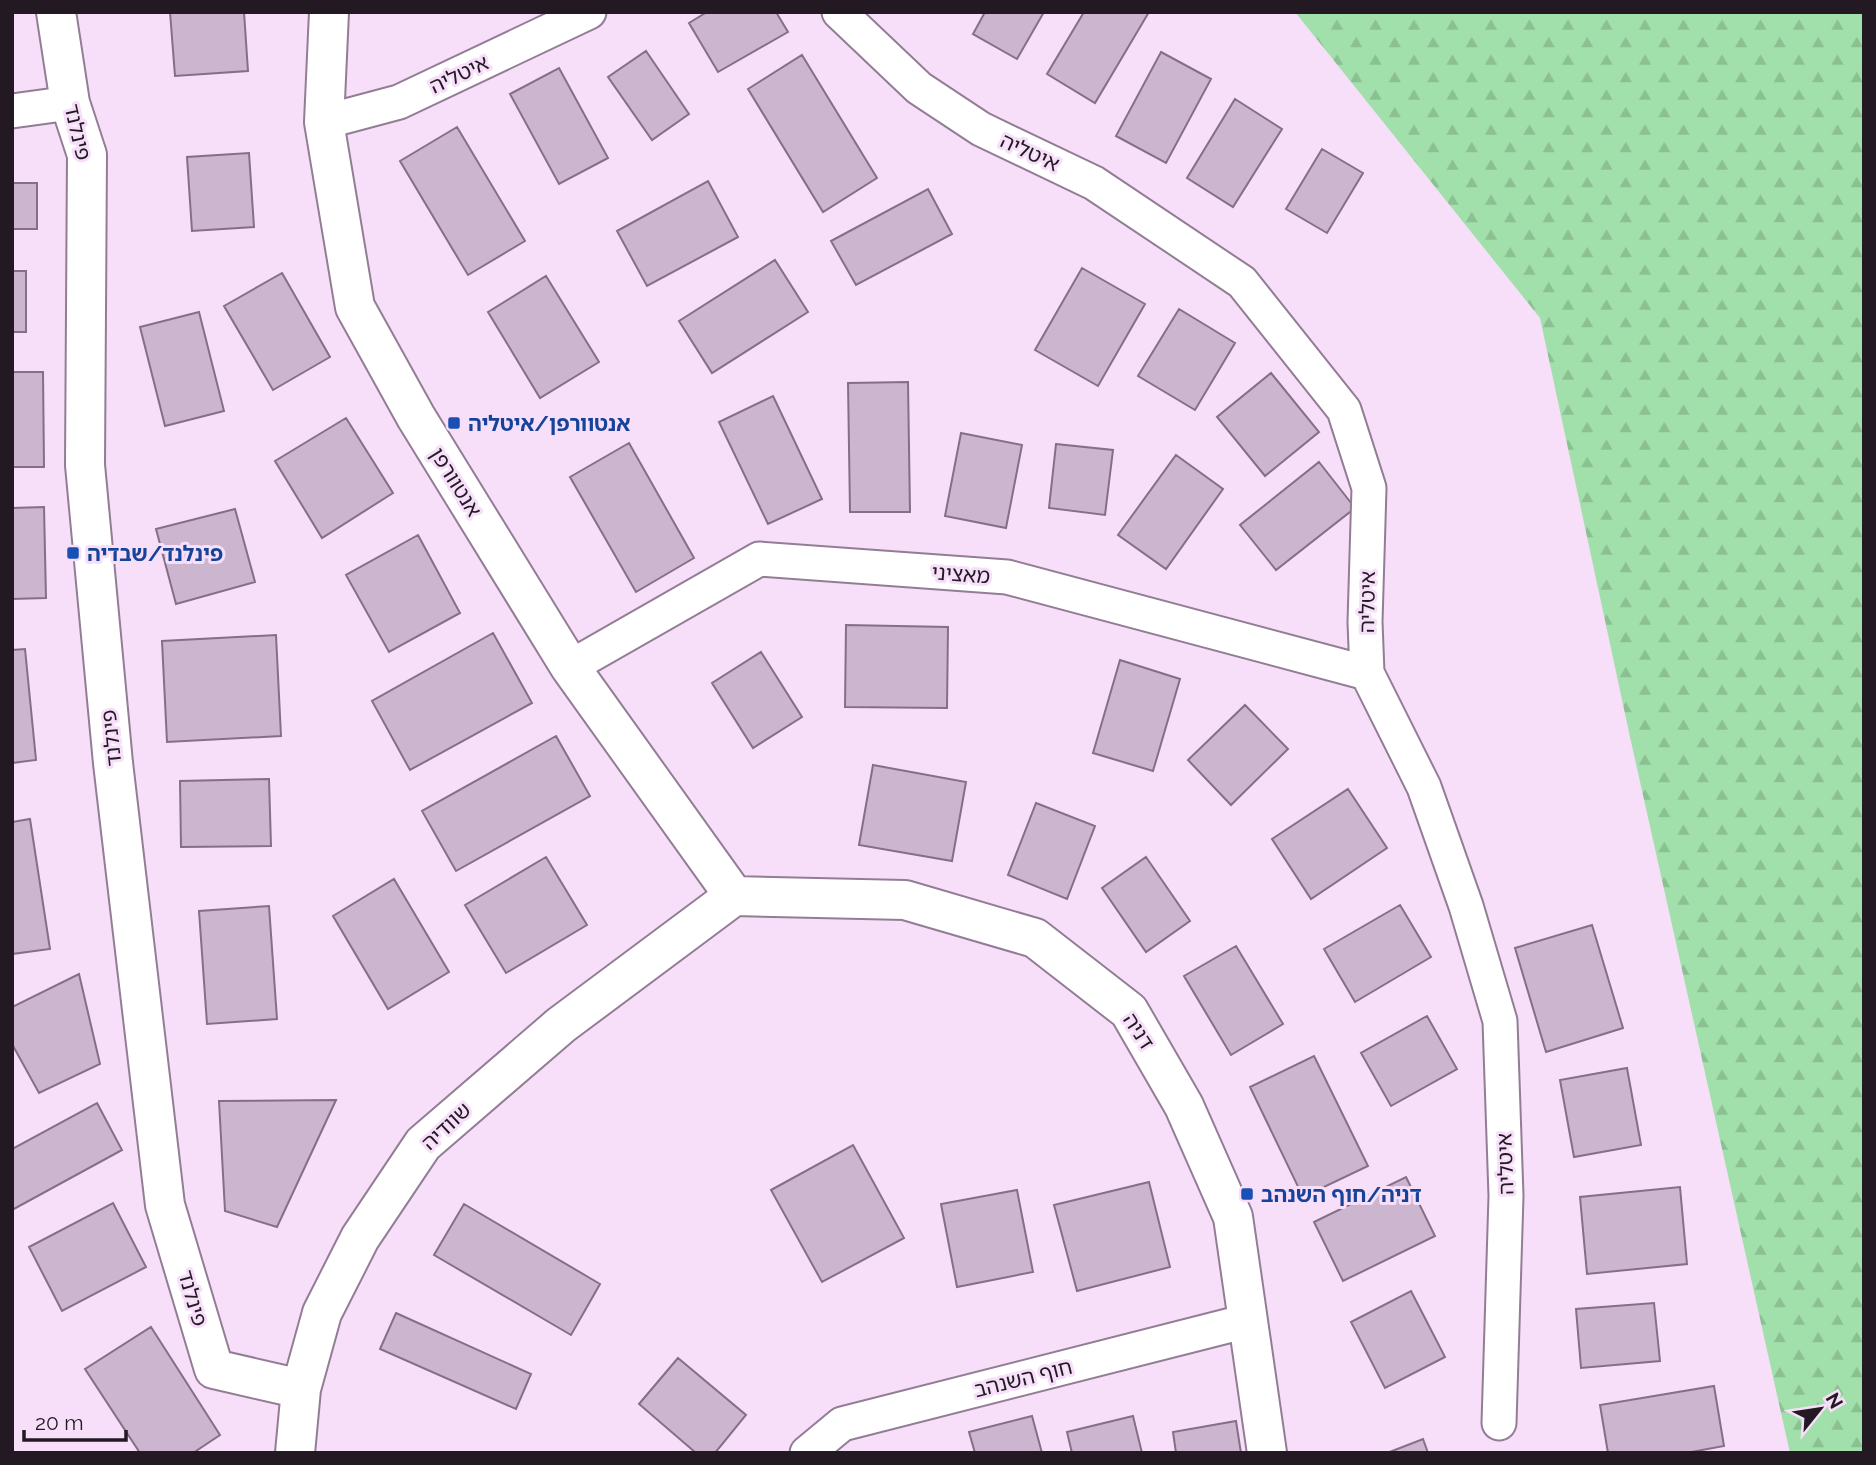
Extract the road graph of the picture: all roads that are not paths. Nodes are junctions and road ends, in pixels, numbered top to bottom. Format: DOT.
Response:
graph roads {
  1 [pos="56,12"];
  2 [pos="329,12"];
  3 [pos="589,12"];
  4 [pos="839,12"];
  5 [pos="70,103"];
  6 [pos="12,111"];
  7 [pos="324,122"];
  8 [pos="570,667"];
  9 [pos="1367,673"];
  10 [pos="734,896"];
  11 [pos="1247,1321"];
  12 [pos="301,1389"];
  13 [pos="1499,1423"];
  14 [pos="295,1453"];
  15 [pos="807,1453"];
  16 [pos="1267,1453"];
  1 -- 5 [label="street, פינלנד"];
  2 -- 7 [label="street, אנטוורפן"];
  3 -- 7 [label="street, איטליה"];
  4 -- 9 [label="street, איטליה"];
  5 -- 6 [label="street"];
  5 -- 12 [label="street, פינלנד"];
  7 -- 8 [label="street, אנטוורפן"];
  8 -- 9 [label="street, מאציני"];
  8 -- 10 [label="street, אנטוורפן"];
  9 -- 13 [label="street, איטליה"];
  10 -- 11 [label="street, דניה"];
  10 -- 12 [label="street, שוודיה"];
  11 -- 15 [label="street, חוף השנהב"];
  11 -- 16 [label="street, דניה"];
  12 -- 14 [label="street, שוודיה"];
}
